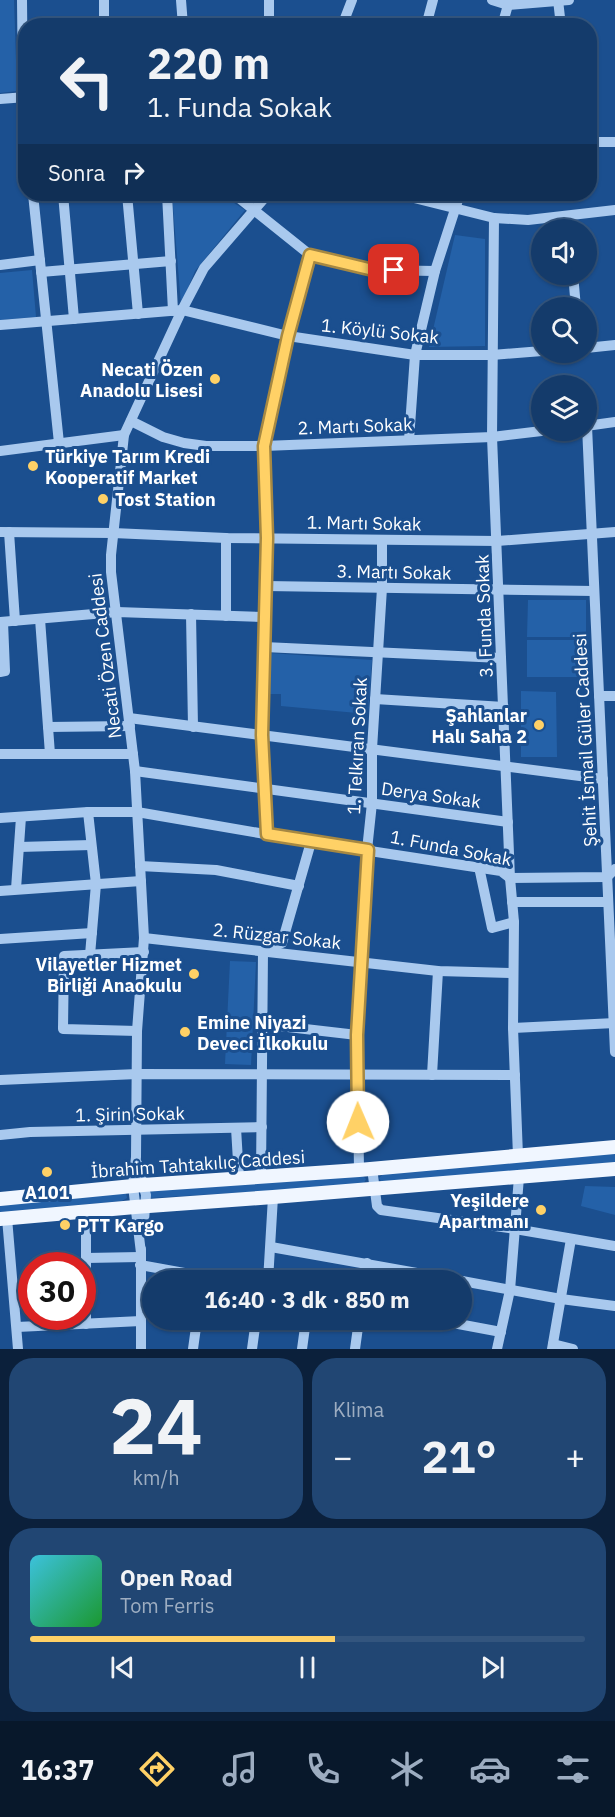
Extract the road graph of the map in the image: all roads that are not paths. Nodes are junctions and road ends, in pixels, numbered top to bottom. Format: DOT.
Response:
graph roads {
  1 [pos="22,0"];
  2 [pos="104,0"];
  3 [pos="181,0"];
  4 [pos="269,0"];
  5 [pos="352,0"];
  6 [pos="433,0"];
  7 [pos="492,0"];
  8 [pos="562,1"];
  9 [pos="508,5"];
  10 [pos="22,18"];
  11 [pos="104,18"];
  12 [pos="182,18"];
  13 [pos="269,18"];
  14 [pos="345,18"];
  15 [pos="428,18"];
  16 [pos="504,18"];
  17 [pos="561,18"];
  18 [pos="18,98"];
  19 [pos="0,99"];
  20 [pos="597,142"];
  21 [pos="615,142"];
  22 [pos="34,201"];
  23 [pos="64,201"];
  24 [pos="128,201"];
  25 [pos="167,201"];
  26 [pos="243,201"];
  27 [pos="261,201"];
  28 [pos="425,201"];
  29 [pos="458,201"];
  30 [pos="254,209"];
  31 [pos="456,209"];
  32 [pos="615,210"];
  33 [pos="568,216"];
  34 [pos="494,218"];
  35 [pos="568,219"];
  36 [pos="310,255"];
  37 [pos="171,261"];
  38 [pos="134,264"];
  39 [pos="0,265"];
  40 [pos="40,266"];
  41 [pos="70,269"];
  42 [pos="435,272"];
  43 [pos="178,311"];
  44 [pos="138,314"];
  45 [pos="74,319"];
  46 [pos="46,321"];
  47 [pos="0,325"];
  48 [pos="288,336"];
  49 [pos="615,345"];
  50 [pos="597,347"];
  51 [pos="531,352"];
  52 [pos="415,355"];
  53 [pos="492,355"];
  54 [pos="131,421"];
  55 [pos="615,422"];
  56 [pos="597,425"];
  57 [pos="531,432"];
  58 [pos="124,435"];
  59 [pos="492,437"];
  60 [pos="409,440"];
  61 [pos="588,441"];
  62 [pos="59,443"];
  63 [pos="264,446"];
  64 [pos="0,451"];
  65 [pos="5,532"];
  66 [pos="615,532"];
  67 [pos="113,533"];
  68 [pos="592,534"];
  69 [pos="226,538"];
  70 [pos="267,538"];
  71 [pos="382,540"];
  72 [pos="497,541"];
  73 [pos="266,586"];
  74 [pos="382,588"];
  75 [pos="499,590"];
  76 [pos="594,591"];
  77 [pos="117,612"];
  78 [pos="190,614"];
  79 [pos="226,616"];
  80 [pos="265,617"];
  81 [pos="40,619"];
  82 [pos="6,621"];
  83 [pos="264,646"];
  84 [pos="379,652"];
  85 [pos="501,658"];
  86 [pos="0,672"];
  87 [pos="599,696"];
  88 [pos="615,696"];
  89 [pos="375,699"];
  90 [pos="504,707"];
  91 [pos="130,722"];
  92 [pos="48,727"];
  93 [pos="193,727"];
  94 [pos="262,735"];
  95 [pos="372,749"];
  96 [pos="0,754"];
  97 [pos="50,754"];
  98 [pos="133,754"];
  99 [pos="506,766"];
  100 [pos="135,771"];
  101 [pos="603,779"];
  102 [pos="265,789"];
  103 [pos="372,803"];
  104 [pos="88,812"];
  105 [pos="137,812"];
  106 [pos="21,817"];
  107 [pos="0,818"];
  108 [pos="508,822"];
  109 [pos="267,834"];
  110 [pos="311,842"];
  111 [pos="91,845"];
  112 [pos="19,847"];
  113 [pos="368,850"];
  114 [pos="140,866"];
  115 [pos="479,867"];
  116 [pos="611,873"];
  117 [pos="510,878"];
  118 [pos="141,881"];
  119 [pos="96,884"];
  120 [pos="299,886"];
  121 [pos="16,890"];
  122 [pos="0,891"];
  123 [pos="512,902"];
  124 [pos="608,902"];
  125 [pos="514,922"];
  126 [pos="92,933"];
  127 [pos="144,938"];
  128 [pos="0,939"];
  129 [pos="263,951"];
  130 [pos="144,952"];
  131 [pos="90,955"];
  132 [pos="361,962"];
  133 [pos="438,971"];
  134 [pos="513,973"];
  135 [pos="614,1023"];
  136 [pos="262,1024"];
  137 [pos="513,1028"];
  138 [pos="137,1031"];
  139 [pos="357,1035"];
  140 [pos="615,1052"];
  141 [pos="137,1074"];
  142 [pos="262,1074"];
  143 [pos="357,1074"];
  144 [pos="432,1074"];
  145 [pos="516,1075"];
  146 [pos="0,1080"];
  147 [pos="262,1127"];
  148 [pos="236,1128"];
  149 [pos="135,1130"];
  150 [pos="0,1135"];
  151 [pos="615,1148"];
  152 [pos="518,1156"];
  153 [pos="365,1169"];
  154 [pos="615,1169"];
  155 [pos="261,1176"];
  156 [pos="519,1177"];
  157 [pos="239,1178"];
  158 [pos="138,1185"];
  159 [pos="375,1188"];
  160 [pos="273,1197"];
  161 [pos="0,1199"];
  162 [pos="141,1206"];
  163 [pos="86,1211"];
  164 [pos="4,1218"];
  165 [pos="515,1228"];
  166 [pos="571,1239"];
  167 [pos="615,1246"];
  168 [pos="270,1247"];
  169 [pos="86,1252"];
  170 [pos="96,1258"];
  171 [pos="140,1258"];
  172 [pos="367,1263"];
  173 [pos="186,1270"];
  174 [pos="269,1270"];
  175 [pos="366,1270"];
  176 [pos="404,1270"];
  177 [pos="472,1283"];
  178 [pos="510,1290"];
  179 [pos="561,1299"];
  180 [pos="615,1306"];
  181 [pos="141,1322"];
  182 [pos="96,1324"];
  183 [pos="17,1327"];
  184 [pos="472,1327"];
  185 [pos="196,1330"];
  186 [pos="255,1330"];
  187 [pos="305,1330"];
  188 [pos="358,1330"];
  189 [pos="501,1332"];
  190 [pos="552,1347"];
  191 [pos="18,1349"];
  192 [pos="141,1349"];
  193 [pos="193,1349"];
  194 [pos="252,1349"];
  195 [pos="302,1349"];
  196 [pos="355,1349"];
  197 [pos="497,1349"];
  198 [pos="573,1349"];
  1 -- 10 [label="street"];
  2 -- 11 [label="street"];
  3 -- 12 [label="street"];
  4 -- 13 [label="street"];
  5 -- 14 [label="street"];
  6 -- 15 [label="street"];
  7 -- 9 [label="street"];
  8 -- 9 [label="street"];
  8 -- 17 [label="street"];
  9 -- 16 [label="street"];
  18 -- 19 [label="street"];
  20 -- 21 [label="street"];
  22 -- 40 [label="street"];
  23 -- 41 [label="street"];
  24 -- 38 [label="street"];
  25 -- 37 [label="street"];
  26 -- 30 [label="street"];
  27 -- 30 [label="street, Necati Özen Caddesi"];
  28 -- 31 [label="street"];
  29 -- 31 [label="street"];
  30 -- 36 [label="street"];
  30 -- 43 [label="street, Necati Özen Caddesi"];
  31 -- 34 [label="street"];
  31 -- 42 [label="street"];
  32 -- 33 [label="street"];
  33 -- 34 [label="street"];
  33 -- 35 [label="street"];
  34 -- 53 [label="street, 3. Funda Sokak"];
  36 -- 42 [label="street"];
  36 -- 48 [label="street"];
  37 -- 38 [label="street"];
  37 -- 43 [label="street"];
  38 -- 41 [label="street"];
  38 -- 44 [label="street"];
  39 -- 40 [label="street"];
  40 -- 41 [label="street"];
  40 -- 46 [label="street"];
  41 -- 45 [label="street"];
  42 -- 52 [label="street"];
  43 -- 44 [label="street, 1. Köylü Sokak"];
  43 -- 48 [label="street, 1. Köylü Sokak"];
  43 -- 54 [label="street, Necati Özen Caddesi"];
  44 -- 45 [label="street, 1. Köylü Sokak"];
  45 -- 46 [label="street, 1. Köylü Sokak"];
  46 -- 47 [label="street, 1. Köylü Sokak"];
  46 -- 62 [label="street"];
  48 -- 52 [label="street, 1. Köylü Sokak"];
  48 -- 63 [label="street"];
  49 -- 50 [label="street"];
  51 -- 53 [label="street, 1. Köylü Sokak"];
  52 -- 53 [label="street, 1. Köylü Sokak"];
  52 -- 60 [label="street"];
  53 -- 59 [label="street, 3. Funda Sokak"];
  54 -- 58 [label="street, Necati Özen Caddesi"];
  54 -- 63 [label="street, 2. Martı Sokak"];
  55 -- 56 [label="street"];
  57 -- 59 [label="street, 2. Martı Sokak"];
  58 -- 62 [label="street"];
  58 -- 67 [label="street, Necati Özen Caddesi"];
  59 -- 60 [label="street, 2. Martı Sokak"];
  59 -- 72 [label="street, 3. Funda Sokak"];
  60 -- 63 [label="street, 2. Martı Sokak"];
  61 -- 68 [label="street, Şehit İsmail Güler Caddesi"];
  62 -- 64 [label="street"];
  63 -- 70 [label="street"];
  65 -- 67 [label="street, 1. Martı Sokak"];
  65 -- 82 [label="street"];
  66 -- 68 [label="street, 1. Martı Sokak"];
  67 -- 69 [label="street, 1. Martı Sokak"];
  67 -- 77 [label="street, Necati Özen Caddesi"];
  68 -- 72 [label="street, 1. Martı Sokak"];
  68 -- 76 [label="street, Şehit İsmail Güler Caddesi"];
  69 -- 70 [label="street, 1. Martı Sokak"];
  69 -- 79 [label="street"];
  70 -- 71 [label="street, 1. Martı Sokak"];
  70 -- 73 [label="street"];
  71 -- 72 [label="street, 1. Martı Sokak"];
  71 -- 74 [label="street, 1. Telkıran Sokak"];
  72 -- 75 [label="street, 3. Funda Sokak"];
  73 -- 74 [label="street, 3. Martı Sokak"];
  73 -- 80 [label="street"];
  74 -- 75 [label="street, 3. Martı Sokak"];
  74 -- 84 [label="street, 1. Telkıran Sokak"];
  75 -- 76 [label="street, 3. Martı Sokak"];
  75 -- 85 [label="street, 3. Funda Sokak"];
  76 -- 87 [label="street, Şehit İsmail Güler Caddesi"];
  77 -- 78 [label="street"];
  77 -- 81 [label="street"];
  77 -- 91 [label="street, Necati Özen Caddesi"];
  78 -- 79 [label="street"];
  78 -- 93 [label="street"];
  79 -- 80 [label="street"];
  80 -- 83 [label="street"];
  81 -- 82 [label="street"];
  81 -- 92 [label="street"];
  82 -- 86 [label="street"];
  83 -- 84 [label="street"];
  83 -- 94 [label="street"];
  84 -- 85 [label="street"];
  84 -- 89 [label="street, 1. Telkıran Sokak"];
  85 -- 90 [label="street, 3. Funda Sokak"];
  87 -- 88 [label="street"];
  87 -- 101 [label="street, Şehit İsmail Güler Caddesi"];
  89 -- 90 [label="street"];
  89 -- 95 [label="street, 1. Telkıran Sokak"];
  90 -- 99 [label="street, 3. Funda Sokak"];
  91 -- 92 [label="street"];
  91 -- 93 [label="street"];
  91 -- 98 [label="street, Necati Özen Caddesi"];
  92 -- 97 [label="street"];
  93 -- 94 [label="street"];
  94 -- 95 [label="street"];
  94 -- 102 [label="street"];
  95 -- 99 [label="street"];
  95 -- 103 [label="street, 1. Telkıran Sokak"];
  96 -- 97 [label="street"];
  97 -- 98 [label="street"];
  98 -- 100 [label="street, Necati Özen Caddesi"];
  99 -- 101 [label="street"];
  99 -- 108 [label="street, 3. Funda Sokak"];
  100 -- 102 [label="street, Derya Sokak"];
  100 -- 105 [label="street, Necati Özen Caddesi"];
  101 -- 116 [label="street, Şehit İsmail Güler Caddesi"];
  102 -- 103 [label="street, Derya Sokak"];
  102 -- 109 [label="street"];
  103 -- 108 [label="street, Derya Sokak"];
  103 -- 113 [label="street, 1. Telkıran Sokak"];
  104 -- 105 [label="street, 1. Funda Sokak"];
  104 -- 106 [label="street, 1. Funda Sokak"];
  104 -- 111 [label="street"];
  105 -- 109 [label="street, 1. Funda Sokak"];
  105 -- 114 [label="street, Necati Özen Caddesi"];
  106 -- 107 [label="street, 1. Funda Sokak"];
  106 -- 112 [label="street"];
  108 -- 117 [label="street, 3. Funda Sokak"];
  109 -- 110 [label="street, 1. Funda Sokak"];
  110 -- 113 [label="street, 1. Funda Sokak"];
  110 -- 120 [label="street"];
  111 -- 112 [label="street"];
  111 -- 119 [label="street"];
  112 -- 121 [label="street"];
  113 -- 115 [label="street, 1. Funda Sokak"];
  113 -- 132 [label="street, 1. Telkıran Sokak"];
  114 -- 118 [label="street, Necati Özen Caddesi"];
  114 -- 120 [label="street"];
  115 -- 117 [label="street, 1. Funda Sokak"];
  115 -- 125 [label="street"];
  116 -- 117 [label="street, 1. Funda Sokak"];
  116 -- 124 [label="street, Şehit İsmail Güler Caddesi"];
  117 -- 123 [label="street, 3. Funda Sokak"];
  118 -- 119 [label="street"];
  118 -- 127 [label="street, Necati Özen Caddesi"];
  119 -- 121 [label="street"];
  119 -- 126 [label="street"];
  120 -- 129 [label="street"];
  121 -- 122 [label="street"];
  123 -- 124 [label="street"];
  123 -- 125 [label="street, 3. Funda Sokak"];
  124 -- 135 [label="street, Şehit İsmail Güler Caddesi"];
  125 -- 134 [label="street, 3. Funda Sokak"];
  126 -- 128 [label="street"];
  126 -- 131 [label="street"];
  127 -- 129 [label="street, 2. Rüzgar Sokak"];
  127 -- 130 [label="street, Necati Özen Caddesi"];
  129 -- 132 [label="street, 2. Rüzgar Sokak"];
  129 -- 136 [label="street"];
  130 -- 131 [label="street"];
  130 -- 138 [label="street, Necati Özen Caddesi"];
  131 -- 138 [label="street"];
  132 -- 133 [label="street, 2. Rüzgar Sokak"];
  132 -- 139 [label="street, 1. Telkıran Sokak"];
  133 -- 134 [label="street, 2. Rüzgar Sokak"];
  133 -- 144 [label="street"];
  134 -- 137 [label="street, 3. Funda Sokak"];
  135 -- 137 [label="street"];
  135 -- 140 [label="street, Şehit İsmail Güler Caddesi"];
  136 -- 139 [label="street"];
  136 -- 142 [label="street"];
  137 -- 145 [label="street, 3. Funda Sokak"];
  138 -- 141 [label="street, Necati Özen Caddesi"];
  139 -- 143 [label="street, 1. Telkıran Sokak"];
  141 -- 142 [label="street"];
  141 -- 146 [label="street"];
  141 -- 149 [label="street, Necati Özen Caddesi"];
  142 -- 143 [label="street"];
  142 -- 147 [label="street"];
  143 -- 144 [label="street"];
  143 -- 153 [label="street, 1. Telkıran Sokak"];
  144 -- 145 [label="street"];
  145 -- 152 [label="street, 3. Funda Sokak"];
  147 -- 148 [label="street, 1. Şirin Sokak"];
  147 -- 155 [label="street"];
  148 -- 149 [label="street, 1. Şirin Sokak"];
  148 -- 157 [label="street"];
  149 -- 150 [label="street, 1. Şirin Sokak"];
  149 -- 158 [label="street, Necati Özen Caddesi"];
  151 -- 152 [label="main road, İbrahim Tahtakılıç Caddesi"];
  152 -- 153 [label="main road, İbrahim Tahtakılıç Caddesi"];
  153 -- 155 [label="main road, İbrahim Tahtakılıç Caddesi"];
  153 -- 159 [label="street, 1. Telkıran Sokak"];
  154 -- 156 [label="main road, İbrahim Tahtakılıç Caddesi"];
  155 -- 157 [label="main road, İbrahim Tahtakılıç Caddesi"];
  156 -- 159 [label="main road, İbrahim Tahtakılıç Caddesi"];
  156 -- 165 [label="street"];
  157 -- 158 [label="main road, İbrahim Tahtakılıç Caddesi"];
  158 -- 161 [label="main road, İbrahim Tahtakılıç Caddesi"];
  158 -- 162 [label="street, Necati Özen Caddesi"];
  159 -- 160 [label="main road, İbrahim Tahtakılıç Caddesi"];
  159 -- 165 [label="street, 1. Telkıran Sokak"];
  160 -- 162 [label="main road, İbrahim Tahtakılıç Caddesi"];
  160 -- 168 [label="street"];
  162 -- 163 [label="main road, İbrahim Tahtakılıç Caddesi"];
  162 -- 171 [label="street, Necati Özen Caddesi"];
  163 -- 164 [label="main road, İbrahim Tahtakılıç Caddesi"];
  163 -- 169 [label="street"];
  164 -- 183 [label="street"];
  165 -- 166 [label="street"];
  165 -- 178 [label="street"];
  166 -- 167 [label="street"];
  166 -- 179 [label="street"];
  168 -- 172 [label="street"];
  168 -- 174 [label="street"];
  170 -- 171 [label="street"];
  171 -- 173 [label="street"];
  171 -- 181 [label="street, Necati Özen Caddesi"];
  172 -- 175 [label="street"];
  172 -- 176 [label="street"];
  177 -- 178 [label="street"];
  178 -- 179 [label="street"];
  178 -- 189 [label="street"];
  179 -- 180 [label="street"];
  179 -- 190 [label="street"];
  181 -- 182 [label="street"];
  181 -- 192 [label="street, Necati Özen Caddesi"];
  183 -- 191 [label="street"];
  184 -- 189 [label="street"];
  185 -- 193 [label="street"];
  186 -- 194 [label="street"];
  187 -- 195 [label="street"];
  188 -- 196 [label="street"];
  189 -- 197 [label="street"];
  190 -- 198 [label="street"];
}
